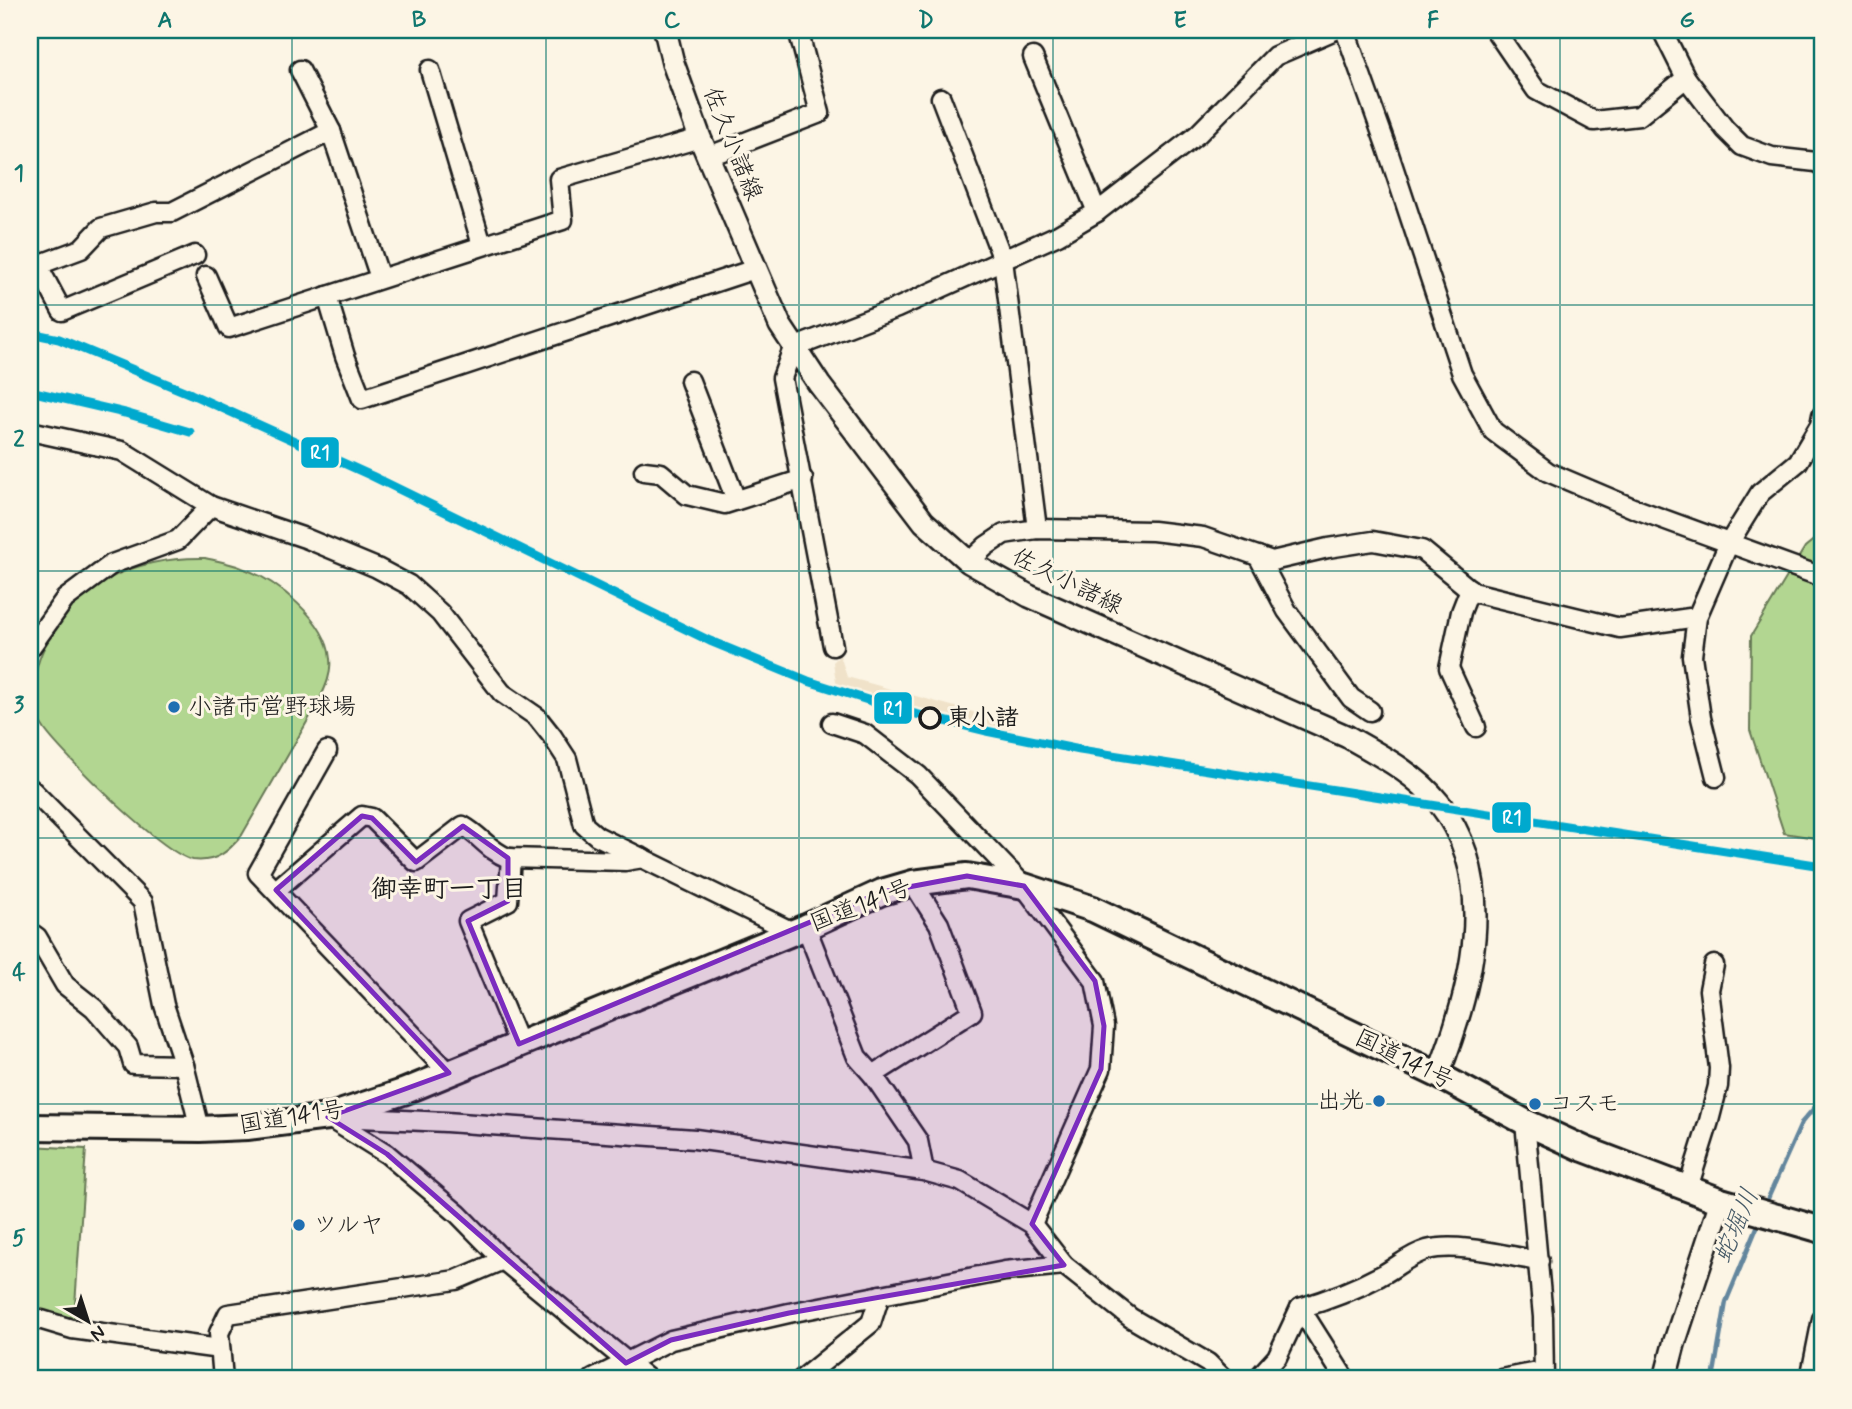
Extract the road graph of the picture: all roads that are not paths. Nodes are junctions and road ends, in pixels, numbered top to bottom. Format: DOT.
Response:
graph roads {
  1 [pos="665,30"];
  2 [pos="798,30"];
  3 [pos="1335,30"];
  4 [pos="1345,30"];
  5 [pos="1494,30"];
  6 [pos="1662,30"];
  7 [pos="1033,57"];
  8 [pos="300,70"];
  9 [pos="430,70"];
  10 [pos="1686,78"];
  11 [pos="941,98"];
  12 [pos="331,131"];
  13 [pos="703,148"];
  14 [pos="1822,165"];
  15 [pos="1097,212"];
  16 [pos="482,245"];
  17 [pos="195,255"];
  18 [pos="1003,260"];
  19 [pos="34,266"];
  20 [pos="755,269"];
  21 [pos="206,276"];
  22 [pos="380,278"];
  23 [pos="327,296"];
  24 [pos="793,348"];
  25 [pos="690,381"];
  26 [pos="1822,415"];
  27 [pos="30,431"];
  28 [pos="644,471"];
  29 [pos="803,480"];
  30 [pos="736,500"];
  31 [pos="211,506"];
  32 [pos="1037,528"];
  33 [pos="1729,543"];
  34 [pos="1258,556"];
  35 [pos="969,562"];
  36 [pos="1820,576"];
  37 [pos="1470,589"];
  38 [pos="1697,617"];
  39 [pos="833,646"];
  40 [pos="30,648"];
  41 [pos="1370,710"];
  42 [pos="832,723"];
  43 [pos="1476,727"];
  44 [pos="327,751"];
  45 [pos="1716,777"];
  46 [pos="32,793"];
  47 [pos="511,858"];
  48 [pos="643,858"];
  49 [pos="913,883"];
  50 [pos="1024,886"];
  51 [pos="276,890"];
  52 [pos="799,930"];
  53 [pos="30,932"];
  54 [pos="1714,965"];
  55 [pos="519,1044"];
  56 [pos="184,1065"];
  57 [pos="450,1073"];
  58 [pos="873,1075"];
  59 [pos="1438,1075"];
  60 [pos="328,1117"];
  61 [pos="1525,1122"];
  62 [pos="30,1127"];
  63 [pos="200,1129"];
  64 [pos="924,1171"];
  65 [pos="1688,1188"];
  66 [pos="1721,1201"];
  67 [pos="1032,1224"];
  68 [pos="1822,1230"];
  69 [pos="503,1260"];
  70 [pos="1539,1261"];
  71 [pos="1064,1265"];
  72 [pos="880,1295"];
  73 [pos="1300,1308"];
  74 [pos="30,1319"];
  75 [pos="1822,1319"];
  76 [pos="220,1349"];
  77 [pos="626,1363"];
  78 [pos="1544,1375"];
  79 [pos="223,1379"];
  80 [pos="593,1379"];
  81 [pos="648,1379"];
  82 [pos="802,1379"];
  83 [pos="1223,1379"];
  84 [pos="1257,1379"];
  85 [pos="1345,1379"];
  86 [pos="1501,1379"];
  87 [pos="1665,1379"];
  88 [pos="1810,1379"];
  1 -- 13 [label="main road, 佐久小諸線"];
  2 -- 13 [label="street"];
  3 -- 15 [label="street"];
  4 -- 33 [label="street"];
  5 -- 10 [label="street"];
  6 -- 10 [label="street"];
  7 -- 15 [label="street"];
  8 -- 12 [label="street"];
  9 -- 16 [label="street"];
  10 -- 14 [label="street"];
  11 -- 18 [label="street"];
  12 -- 19 [label="street"];
  12 -- 22 [label="street"];
  13 -- 16 [label="street"];
  13 -- 20 [label="main road, 佐久小諸線"];
  15 -- 18 [label="street"];
  16 -- 22 [label="street"];
  17 -- 19 [label="street"];
  18 -- 24 [label="street"];
  18 -- 32 [label="street"];
  20 -- 23 [label="street"];
  20 -- 24 [label="main road, 佐久小諸線"];
  21 -- 23 [label="street"];
  22 -- 23 [label="street"];
  24 -- 29 [label="street"];
  24 -- 35 [label="main road, 佐久小諸線"];
  25 -- 30 [label="street"];
  26 -- 33 [label="street"];
  27 -- 31 [label="street"];
  28 -- 30 [label="street"];
  29 -- 30 [label="street"];
  29 -- 39 [label="street"];
  31 -- 40 [label="street"];
  31 -- 48 [label="street"];
  32 -- 34 [label="street"];
  32 -- 35 [label="street"];
  33 -- 36 [label="street"];
  33 -- 38 [label="street"];
  34 -- 37 [label="street"];
  34 -- 41 [label="street"];
  35 -- 59 [label="main road, 佐久小諸線"];
  37 -- 38 [label="street"];
  37 -- 43 [label="street"];
  38 -- 45 [label="street"];
  42 -- 50 [label="street"];
  44 -- 51 [label="street"];
  46 -- 56 [label="street"];
  47 -- 48 [label="street"];
  47 -- 51 [label="street"];
  47 -- 55 [label="street"];
  48 -- 52 [label="street"];
  49 -- 50 [label="highway, 国道141号"];
  49 -- 52 [label="highway, 国道141号"];
  49 -- 58 [label="street"];
  50 -- 59 [label="highway, 国道141号"];
  50 -- 67 [label="street"];
  51 -- 57 [label="street"];
  52 -- 55 [label="highway, 国道141号"];
  52 -- 58 [label="street"];
  53 -- 56 [label="street"];
  54 -- 65 [label="street"];
  55 -- 57 [label="highway, 国道141号"];
  56 -- 63 [label="street"];
  57 -- 60 [label="highway, 国道141号"];
  58 -- 64 [label="street"];
  59 -- 61 [label="highway, 国道141号"];
  60 -- 63 [label="highway, 国道141号"];
  60 -- 64 [label="street"];
  60 -- 69 [label="street"];
  61 -- 65 [label="highway, 国道141号"];
  61 -- 70 [label="street"];
  62 -- 63 [label="highway, 国道141号"];
  64 -- 67 [label="street"];
  65 -- 66 [label="highway, 国道141号"];
  66 -- 68 [label="highway, 国道141号"];
  66 -- 87 [label="main road"];
  67 -- 71 [label="street"];
  69 -- 76 [label="street"];
  69 -- 77 [label="street"];
  70 -- 73 [label="street"];
  70 -- 78 [label="street"];
  71 -- 72 [label="street"];
  71 -- 83 [label="street"];
  72 -- 77 [label="street"];
  72 -- 82 [label="street"];
  73 -- 84 [label="street"];
  73 -- 85 [label="street"];
  74 -- 76 [label="street"];
  75 -- 88 [label="street"];
  76 -- 79 [label="street"];
  77 -- 80 [label="street"];
  77 -- 81 [label="street"];
  78 -- 86 [label="street"];
}
